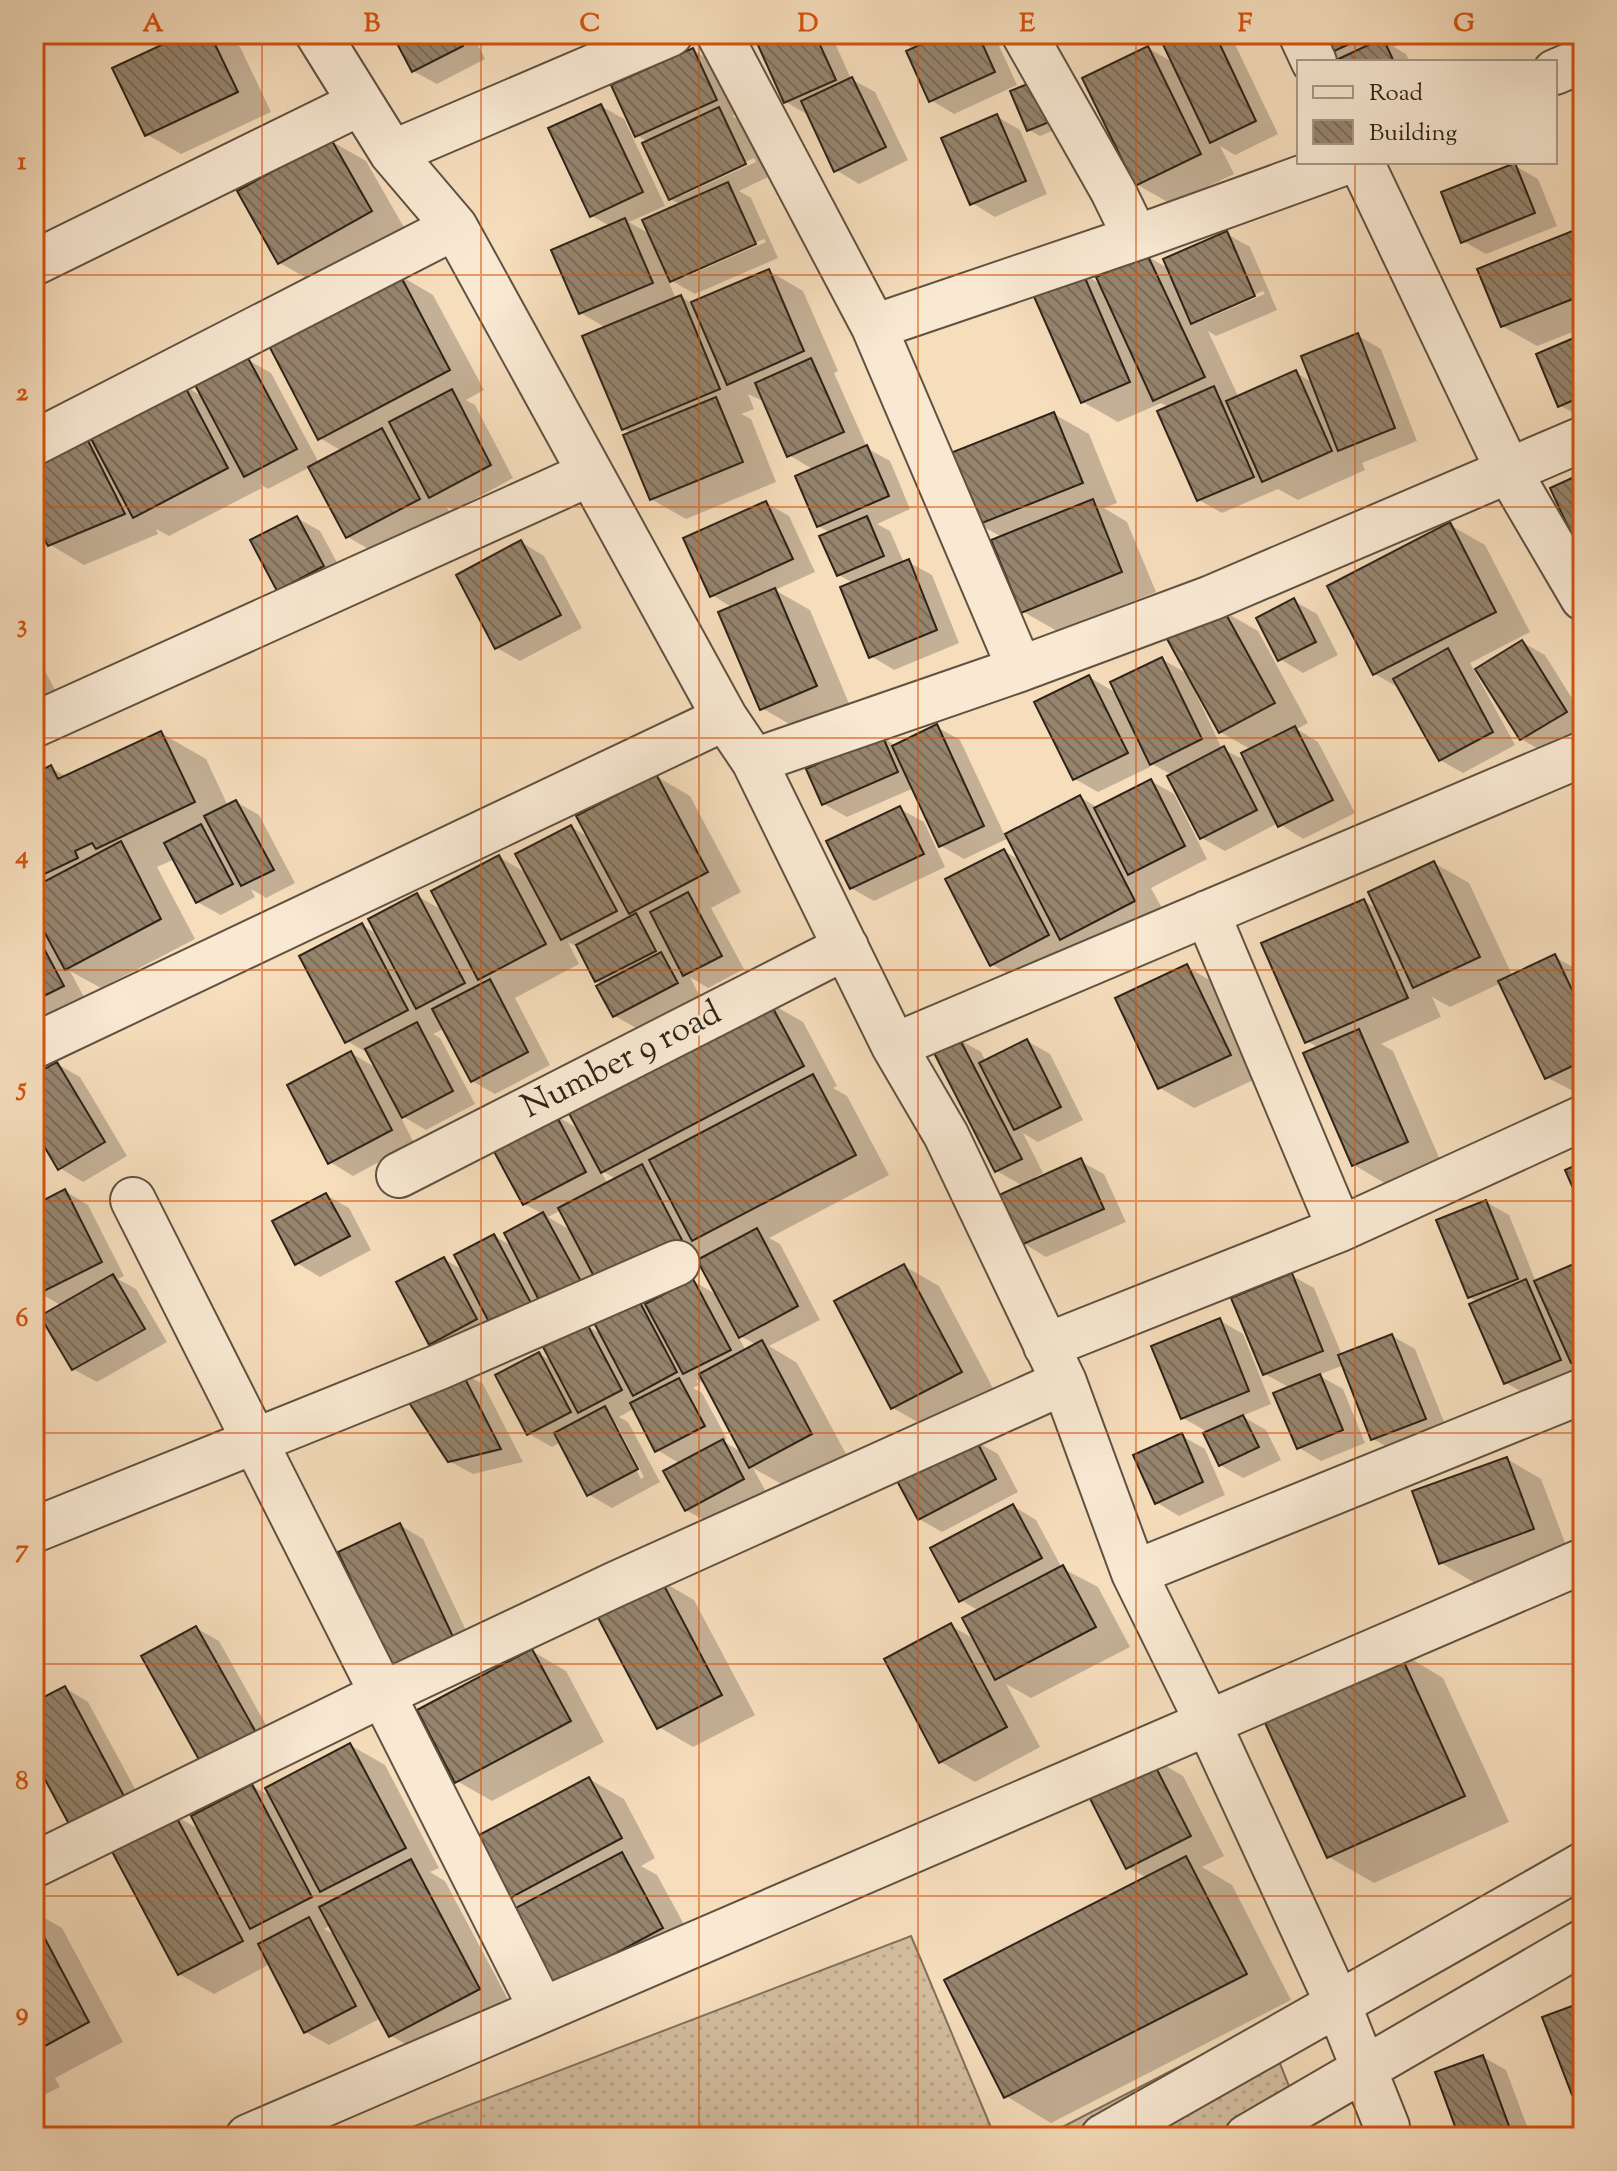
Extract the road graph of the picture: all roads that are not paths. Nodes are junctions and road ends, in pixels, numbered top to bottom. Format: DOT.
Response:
graph roads {
  1 [pos="318,34"];
  2 [pos="670,34"];
  3 [pos="719,34"];
  4 [pos="1024,34"];
  5 [pos="1301,34"];
  6 [pos="1313,60"];
  7 [pos="1583,60"];
  8 [pos="1557,71"];
  9 [pos="360,103"];
  10 [pos="392,153"];
  11 [pos="1340,164"];
  12 [pos="1362,164"];
  13 [pos="455,227"];
  14 [pos="1136,238"];
  15 [pos="34,263"];
  16 [pos="874,327"];
  17 [pos="1583,439"];
  18 [pos="34,443"];
  19 [pos="1508,470"];
  20 [pos="589,474"];
  21 [pos="1583,598"];
  22 [pos="1020,669"];
  23 [pos="725,718"];
  24 [pos="34,725"];
  25 [pos="1583,754"];
  26 [pos="754,761"];
  27 [pos="1207,913"];
  28 [pos="846,947"];
  29 [pos="34,1046"];
  30 [pos="894,1046"];
  31 [pos="1583,1118"];
  32 [pos="399,1175"];
  33 [pos="133,1200"];
  34 [pos="1340,1229"];
  35 [pos="677,1263"];
  36 [pos="1055,1364"];
  37 [pos="1583,1391"];
  38 [pos="254,1443"];
  39 [pos="34,1530"];
  40 [pos="1583,1561"];
  41 [pos="1134,1573"];
  42 [pos="383,1694"];
  43 [pos="1208,1723"];
  44 [pos="34,1865"];
  45 [pos="1583,1865"];
  46 [pos="1583,1942"];
  47 [pos="1338,2004"];
  48 [pos="542,2010"];
  49 [pos="1366,2068"];
  50 [pos="248,2137"];
  51 [pos="1103,2137"];
  52 [pos="1247,2137"];
  53 [pos="1385,2137"];
  1 -- 9 [label="street"];
  2 -- 10 [label="street"];
  3 -- 16 [label="street"];
  4 -- 14 [label="street"];
  5 -- 6 [label="street"];
  7 -- 8 [label="street"];
  9 -- 10 [label="street"];
  9 -- 15 [label="street"];
  10 -- 13 [label="street"];
  11 -- 14 [label="street"];
  12 -- 19 [label="street"];
  13 -- 18 [label="street"];
  13 -- 20 [label="street"];
  14 -- 16 [label="street"];
  16 -- 22 [label="street"];
  17 -- 19 [label="street"];
  19 -- 21 [label="street"];
  19 -- 22 [label="street"];
  20 -- 23 [label="street"];
  20 -- 24 [label="street"];
  22 -- 26 [label="street"];
  23 -- 26 [label="street"];
  23 -- 29 [label="street"];
  25 -- 27 [label="street"];
  26 -- 28 [label="street"];
  27 -- 30 [label="street"];
  27 -- 34 [label="street"];
  28 -- 30 [label="street"];
  28 -- 32 [label="street, Number 9 road"];
  30 -- 36 [label="street"];
  31 -- 34 [label="street"];
  33 -- 38 [label="street"];
  34 -- 36 [label="street"];
  35 -- 38 [label="street"];
  36 -- 41 [label="street"];
  36 -- 42 [label="street"];
  37 -- 41 [label="street"];
  38 -- 39 [label="street"];
  38 -- 42 [label="street"];
  40 -- 43 [label="street"];
  41 -- 43 [label="street"];
  42 -- 44 [label="street"];
  42 -- 48 [label="street"];
  43 -- 47 [label="street"];
  43 -- 48 [label="street"];
  45 -- 47 [label="street"];
  46 -- 49 [label="street"];
  47 -- 49 [label="street"];
  47 -- 51 [label="street"];
  48 -- 50 [label="street"];
  49 -- 52 [label="street"];
  49 -- 53 [label="street"];
}
